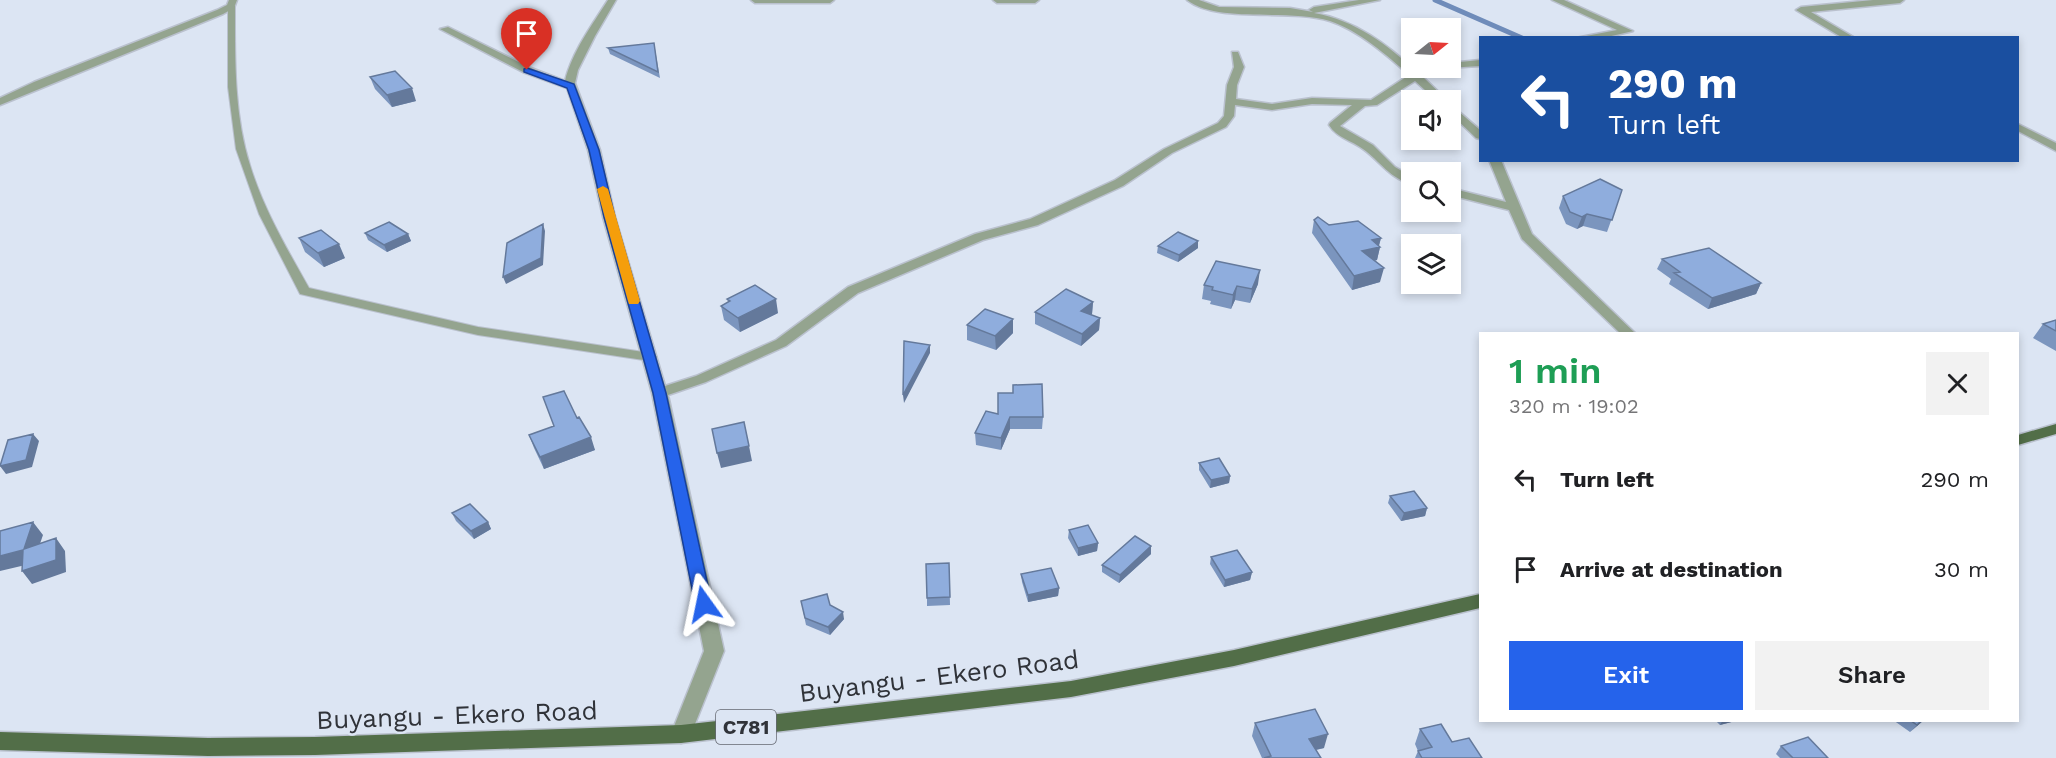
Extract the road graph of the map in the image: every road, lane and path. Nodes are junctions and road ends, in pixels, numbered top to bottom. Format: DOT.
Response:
graph roads {
  1 [pos="612,0"];
  2 [pos="755,0"];
  3 [pos="830,0"];
  4 [pos="997,0"];
  5 [pos="1035,0"];
  6 [pos="1191,0"];
  7 [pos="1376,0"];
  8 [pos="1556,0"];
  9 [pos="1900,0"];
  10 [pos="232,3"];
  11 [pos="1302,12"];
  12 [pos="445,29"];
  13 [pos="1594,36"];
  14 [pos="1847,36"];
  15 [pos="1235,54"];
  16 [pos="1401,63"];
  17 [pos="1479,63"];
  18 [pos="1461,65"];
  19 [pos="1412,78"];
  20 [pos="1417,78"];
  21 [pos="571,86"];
  22 [pos="1431,90"];
  23 [pos="1230,101"];
  24 [pos="0,102"];
  25 [pos="1361,104"];
  26 [pos="1461,117"];
  27 [pos="2019,128"];
  28 [pos="1479,135"];
  29 [pos="2056,148"];
  30 [pos="1496,162"];
  31 [pos="1401,176"];
  32 [pos="1461,194"];
  33 [pos="1513,207"];
  34 [pos="1627,332"];
  35 [pos="650,357"];
  36 [pos="660,393"];
  37 [pos="2056,429"];
  38 [pos="2019,440"];
  39 [pos="1479,601"];
  40 [pos="681,735"];
  41 [pos="0,741"];
  1 -- 21 [label="street"];
  2 -- 3 [label="street"];
  4 -- 5 [label="street"];
  6 -- 11 [label="street"];
  7 -- 11 [label="street"];
  8 -- 13 [label="street"];
  9 -- 14 [label="street"];
  10 -- 24 [label="street"];
  10 -- 35 [label="lane"];
  11 -- 16 [label="street"];
  12 -- 21 [label="street"];
  15 -- 23 [label="street"];
  17 -- 18 [label="street"];
  19 -- 25 [label="street"];
  20 -- 22 [label="street"];
  21 -- 35 [label="street"];
  23 -- 25 [label="street"];
  23 -- 36 [label="street"];
  25 -- 31 [label="street"];
  26 -- 28 [label="street"];
  27 -- 29 [label="street"];
  30 -- 33 [label="street"];
  32 -- 33 [label="street"];
  33 -- 34 [label="street"];
  35 -- 36 [label="street"];
  36 -- 40 [label="street"];
  37 -- 38 [label="main road"];
  39 -- 40 [label="main road, Buyangu - Ekero Road / C781"];
  40 -- 41 [label="main road, Buyangu - Ekero Road / C781"];
}
